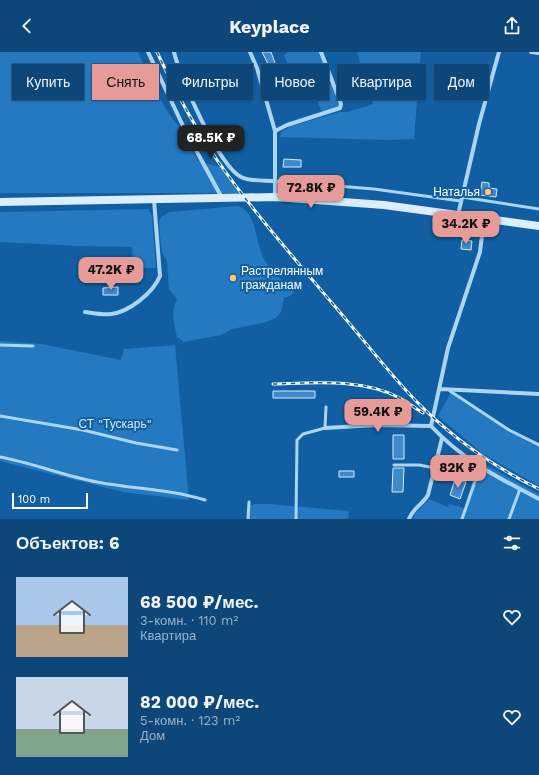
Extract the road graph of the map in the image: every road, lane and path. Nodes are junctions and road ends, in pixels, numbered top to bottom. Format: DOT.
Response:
graph roads {
  1 [pos="148,52"];
  2 [pos="174,52"];
  3 [pos="250,52"];
  4 [pos="321,52"];
  5 [pos="499,52"];
  6 [pos="531,52"];
  7 [pos="539,53"];
  8 [pos="275,131"];
  9 [pos="275,181"];
  10 [pos="275,197"];
  11 [pos="222,199"];
  12 [pos="462,199"];
  13 [pos="154,200"];
  14 [pos="0,202"];
  15 [pos="539,209"];
  16 [pos="458,215"];
  17 [pos="484,218"];
  18 [pos="539,226"];
  19 [pos="85,312"];
  20 [pos="0,345"];
  21 [pos="33,346"];
  22 [pos="440,389"];
  23 [pos="450,391"];
  24 [pos="539,394"];
  25 [pos="326,407"];
  26 [pos="0,416"];
  27 [pos="431,426"];
  28 [pos="325,428"];
  29 [pos="442,438"];
  30 [pos="539,445"];
  31 [pos="177,450"];
  32 [pos="0,457"];
  33 [pos="394,465"];
  34 [pos="480,467"];
  35 [pos="435,468"];
  36 [pos="520,489"];
  37 [pos="539,499"];
  38 [pos="205,500"];
  39 [pos="249,502"];
  40 [pos="248,519"];
  41 [pos="296,519"];
  42 [pos="409,519"];
  43 [pos="462,519"];
  44 [pos="509,519"];
  1 -- 11 [label="street"];
  2 -- 9 [label="street"];
  3 -- 8 [label="street"];
  4 -- 8 [label="street"];
  5 -- 12 [label="street"];
  6 -- 7 [label="street"];
  8 -- 9 [label="street"];
  9 -- 10 [label="street"];
  9 -- 12 [label="lane"];
  10 -- 11 [label="main road"];
  10 -- 16 [label="main road"];
  11 -- 13 [label="main road"];
  12 -- 15 [label="lane"];
  12 -- 16 [label="street"];
  13 -- 14 [label="main road"];
  13 -- 19 [label="street"];
  16 -- 17 [label="main road"];
  17 -- 18 [label="main road"];
  17 -- 22 [label="street"];
  20 -- 21 [label="lane"];
  22 -- 23 [label="street"];
  22 -- 27 [label="street"];
  23 -- 24 [label="street"];
  23 -- 30 [label="lane"];
  25 -- 28 [label="lane"];
  26 -- 31 [label="lane"];
  27 -- 28 [label="street"];
  27 -- 29 [label="street"];
  28 -- 41 [label="lane"];
  29 -- 34 [label="street"];
  29 -- 35 [label="street"];
  32 -- 38 [label="lane"];
  33 -- 35 [label="lane"];
  34 -- 36 [label="street"];
  34 -- 43 [label="lane"];
  35 -- 42 [label="street"];
  36 -- 37 [label="street"];
  36 -- 44 [label="lane"];
  39 -- 40 [label="lane"];
}
